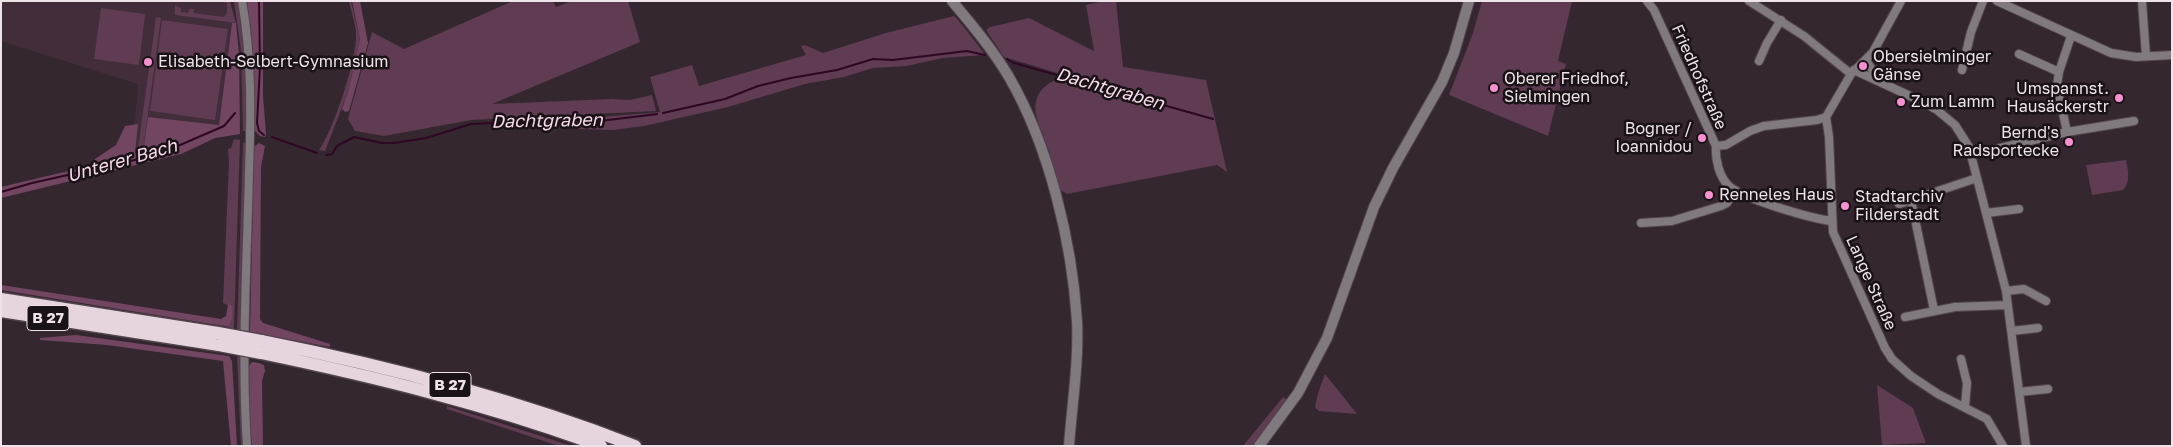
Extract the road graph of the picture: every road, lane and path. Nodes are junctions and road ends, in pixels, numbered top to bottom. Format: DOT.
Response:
graph roads {
  1 [pos="242,1"];
  2 [pos="952,1"];
  3 [pos="1469,1"];
  4 [pos="1749,1"];
  5 [pos="1901,1"];
  6 [pos="1984,1"];
  7 [pos="1997,1"];
  8 [pos="2142,1"];
  9 [pos="1650,2"];
  10 [pos="1781,20"];
  11 [pos="2071,36"];
  12 [pos="2019,54"];
  13 [pos="2172,55"];
  14 [pos="2146,56"];
  15 [pos="1866,60"];
  16 [pos="1759,61"];
  17 [pos="1962,70"];
  18 [pos="1852,72"];
  19 [pos="2059,72"];
  20 [pos="1879,81"];
  21 [pos="1826,117"];
  22 [pos="2134,121"];
  23 [pos="2067,132"];
  24 [pos="1716,146"];
  25 [pos="1971,155"];
  26 [pos="1977,178"];
  27 [pos="1735,190"];
  28 [pos="1911,200"];
  29 [pos="1900,204"];
  30 [pos="2019,209"];
  31 [pos="1986,213"];
  32 [pos="1832,221"];
  33 [pos="1641,223"];
  34 [pos="2006,291"];
  35 [pos="1,298"];
  36 [pos="2046,301"];
  37 [pos="2008,305"];
  38 [pos="1934,310"];
  39 [pos="1,311"];
  40 [pos="1905,317"];
  41 [pos="2038,328"];
  42 [pos="2012,331"];
  43 [pos="218,339"];
  44 [pos="260,347"];
  45 [pos="1962,359"];
  46 [pos="2048,389"];
  47 [pos="2019,392"];
  48 [pos="1965,407"];
  49 [pos="247,446"];
  50 [pos="602,446"];
  51 [pos="635,446"];
  52 [pos="1069,446"];
  53 [pos="1259,446"];
  54 [pos="2003,446"];
  55 [pos="2026,446"];
  1 -- 49 [label="street"];
  2 -- 52 [label="street"];
  3 -- 53 [label="street"];
  4 -- 10 [label="street"];
  5 -- 15 [label="street"];
  6 -- 17 [label="street"];
  7 -- 11 [label="street"];
  8 -- 14 [label="street"];
  9 -- 24 [label="street, Friedhofstraße"];
  10 -- 16 [label="street"];
  10 -- 18 [label="street"];
  11 -- 14 [label="street"];
  11 -- 19 [label="street"];
  12 -- 19 [label="street"];
  13 -- 14 [label="street"];
  15 -- 18 [label="street"];
  15 -- 20 [label="street"];
  18 -- 20 [label="street"];
  18 -- 21 [label="street"];
  19 -- 23 [label="street"];
  20 -- 25 [label="street"];
  21 -- 24 [label="street"];
  21 -- 32 [label="street, Lange Straße"];
  22 -- 23 [label="street"];
  23 -- 25 [label="street"];
  24 -- 27 [label="street, Friedhofstraße"];
  25 -- 26 [label="street"];
  26 -- 28 [label="street"];
  26 -- 31 [label="street"];
  27 -- 32 [label="street"];
  27 -- 33 [label="street"];
  28 -- 29 [label="street"];
  28 -- 38 [label="street"];
  30 -- 31 [label="street"];
  31 -- 34 [label="street"];
  32 -- 48 [label="street, Lange Straße"];
  34 -- 36 [label="street"];
  34 -- 37 [label="street"];
  35 -- 43 [label="highway, B 27"];
  37 -- 38 [label="street"];
  37 -- 42 [label="street"];
  38 -- 40 [label="street"];
  39 -- 43 [label="highway, B 27"];
  41 -- 42 [label="street"];
  42 -- 47 [label="street"];
  43 -- 44 [label="highway, B 27, bridge"];
  44 -- 50 [label="highway, B 27"];
  44 -- 51 [label="highway, B 27"];
  45 -- 48 [label="street"];
  46 -- 47 [label="street"];
  47 -- 55 [label="street"];
  48 -- 54 [label="street, Lange Straße"];
}
